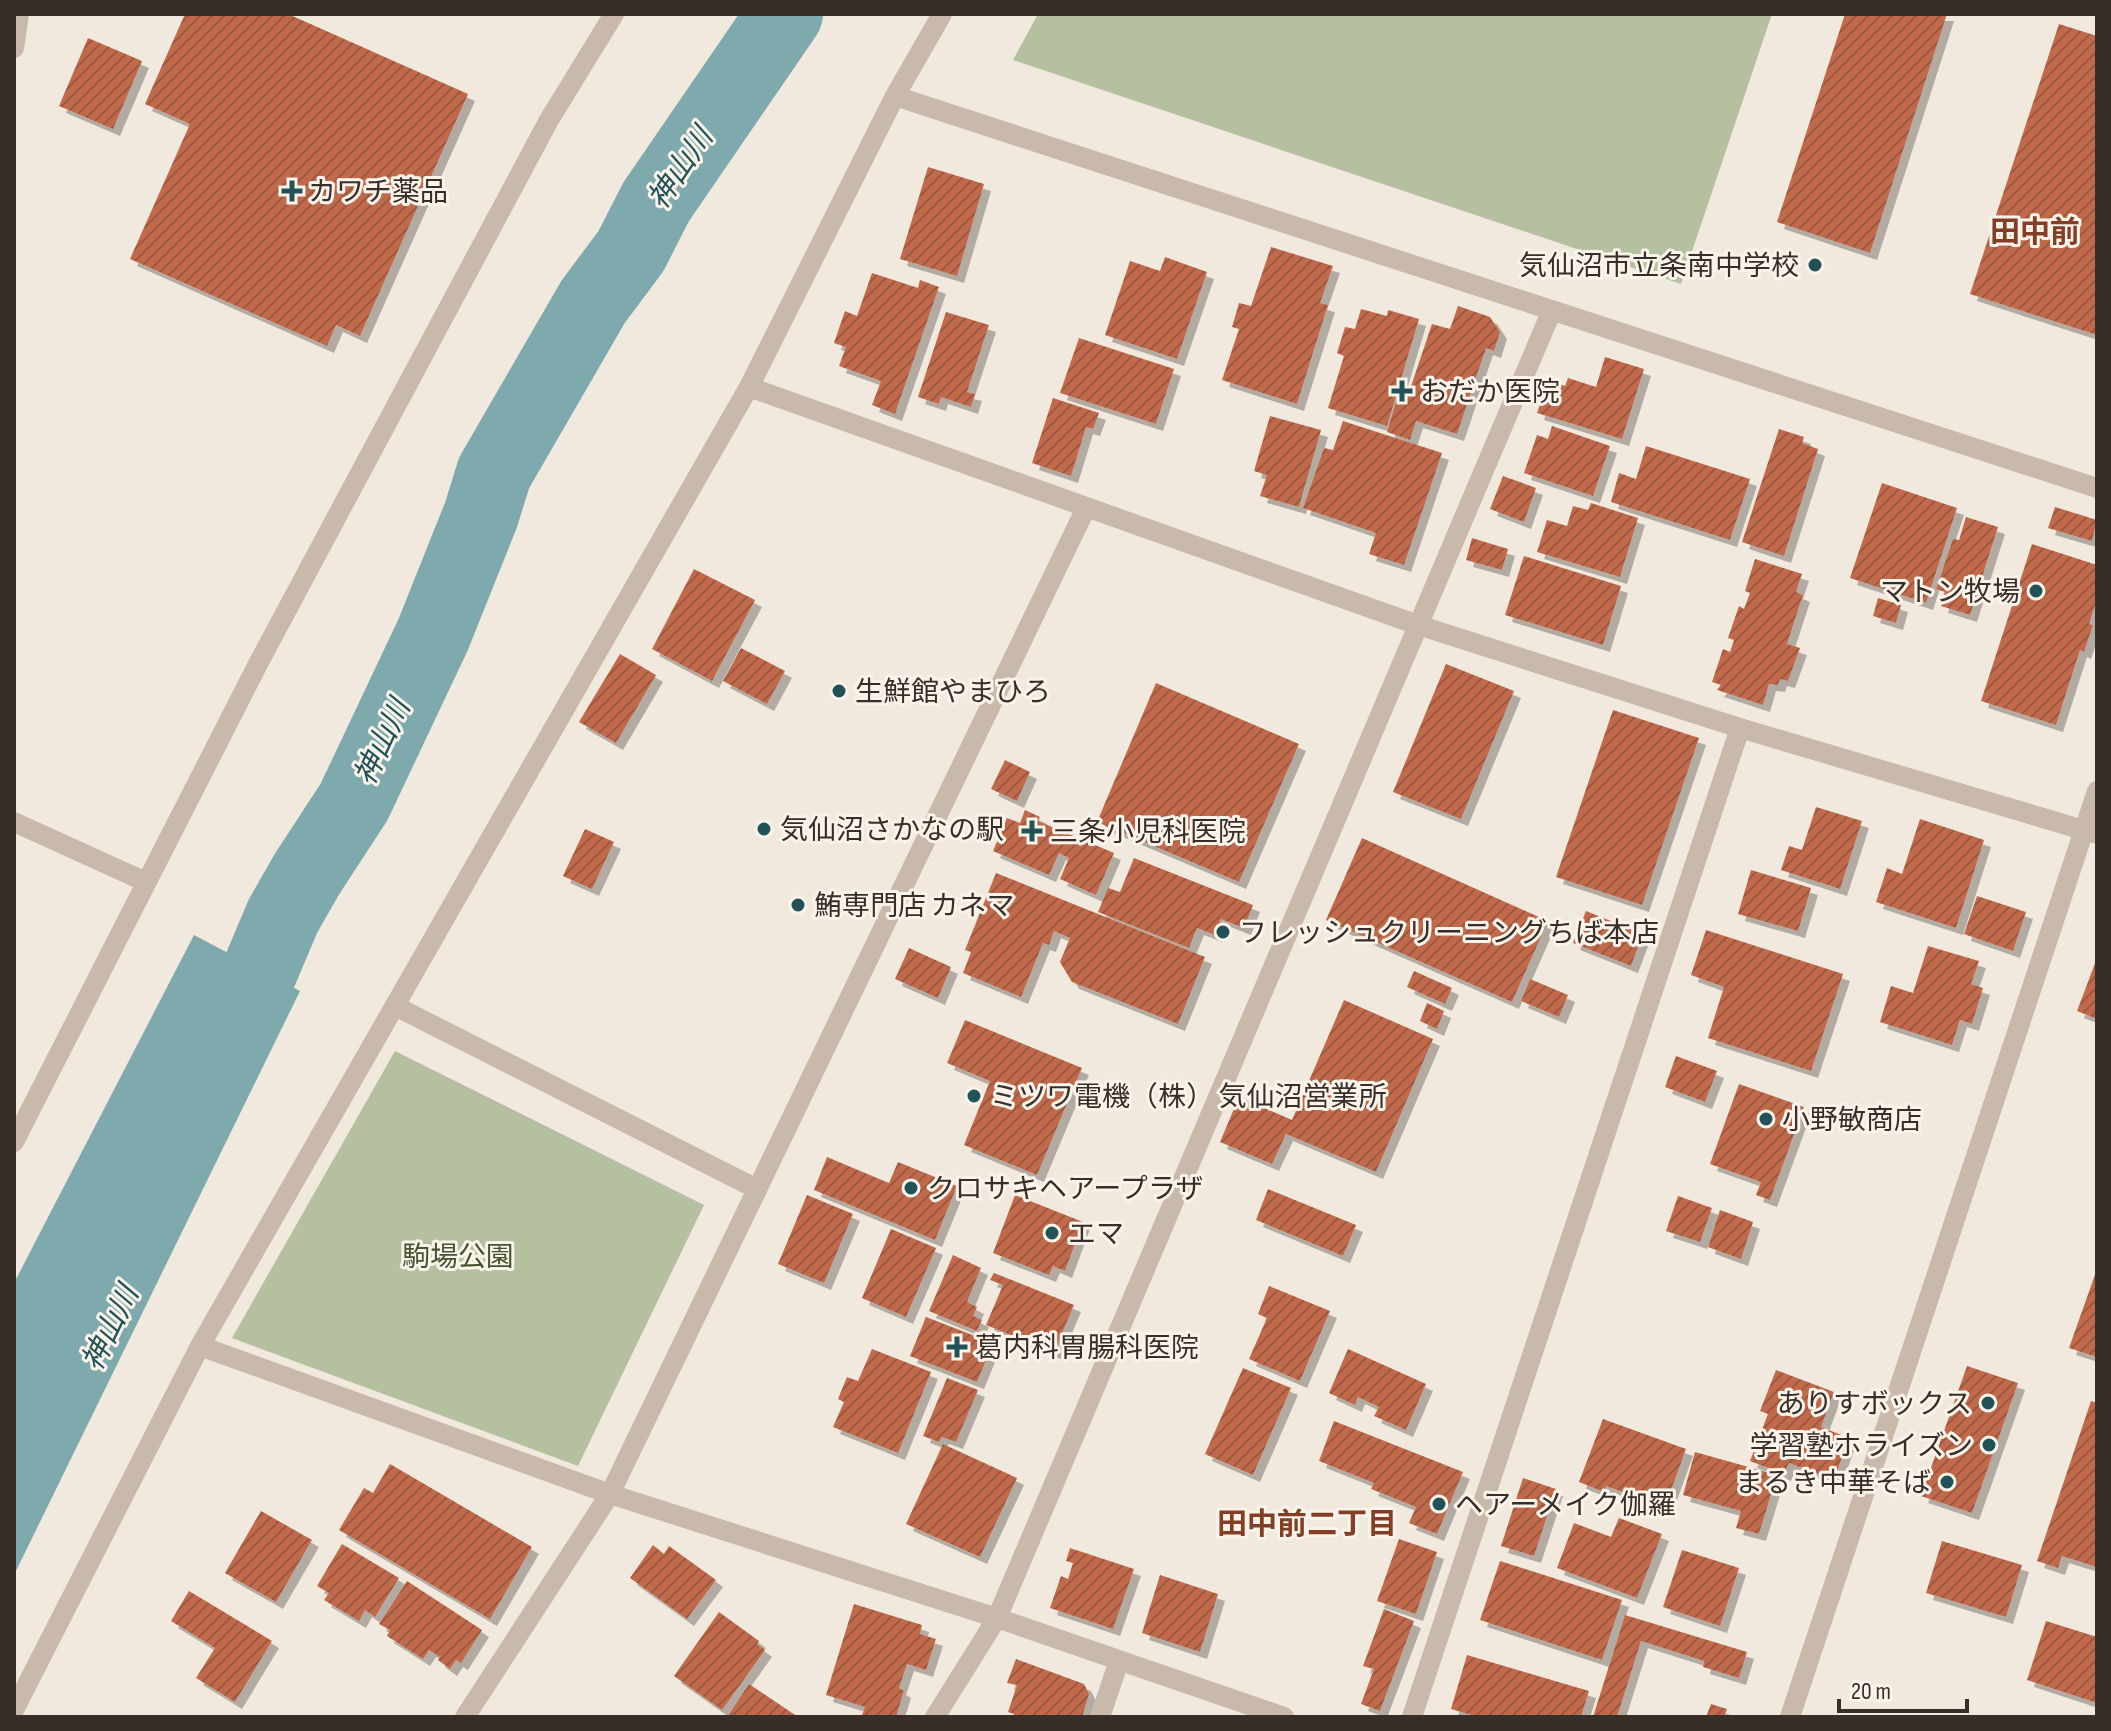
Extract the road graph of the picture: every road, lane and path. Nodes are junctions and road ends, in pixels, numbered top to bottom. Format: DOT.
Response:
graph roads {
  1 [pos="19,14"];
  2 [pos="614,14"];
  3 [pos="942,14"];
  4 [pos="14,48"];
  5 [pos="895,96"];
  6 [pos="1552,310"];
  7 [pos="749,387"];
  8 [pos="2097,488"];
  9 [pos="1086,508"];
  10 [pos="1418,625"];
  11 [pos="1740,728"];
  12 [pos="2097,791"];
  13 [pos="14,822"];
  14 [pos="2090,832"];
  15 [pos="146,882"];
  16 [pos="395,1006"];
  17 [pos="14,1142"];
  18 [pos="757,1189"];
  19 [pos="200,1346"];
  20 [pos="610,1494"];
  21 [pos="997,1618"];
  22 [pos="1119,1661"];
  23 [pos="14,1710"];
  24 [pos="465,1717"];
  25 [pos="935,1717"];
  26 [pos="1100,1717"];
  27 [pos="1284,1717"];
  28 [pos="1412,1717"];
  29 [pos="1790,1717"];
  1 -- 4 [label="street"];
  2 -- 15 [label="street"];
  3 -- 5 [label="street"];
  5 -- 6 [label="street"];
  5 -- 7 [label="street"];
  6 -- 8 [label="street"];
  6 -- 10 [label="street"];
  7 -- 9 [label="street"];
  7 -- 16 [label="street"];
  9 -- 10 [label="street"];
  9 -- 18 [label="street"];
  10 -- 11 [label="street"];
  10 -- 21 [label="street"];
  11 -- 14 [label="street"];
  11 -- 28 [label="street"];
  12 -- 14 [label="street"];
  13 -- 15 [label="street"];
  14 -- 29 [label="street"];
  15 -- 17 [label="street"];
  16 -- 18 [label="street"];
  16 -- 19 [label="street"];
  18 -- 20 [label="street"];
  19 -- 20 [label="street"];
  19 -- 23 [label="street"];
  20 -- 21 [label="street"];
  20 -- 24 [label="street"];
  21 -- 22 [label="street"];
  21 -- 25 [label="street"];
  22 -- 26 [label="street"];
  22 -- 27 [label="street"];
}
